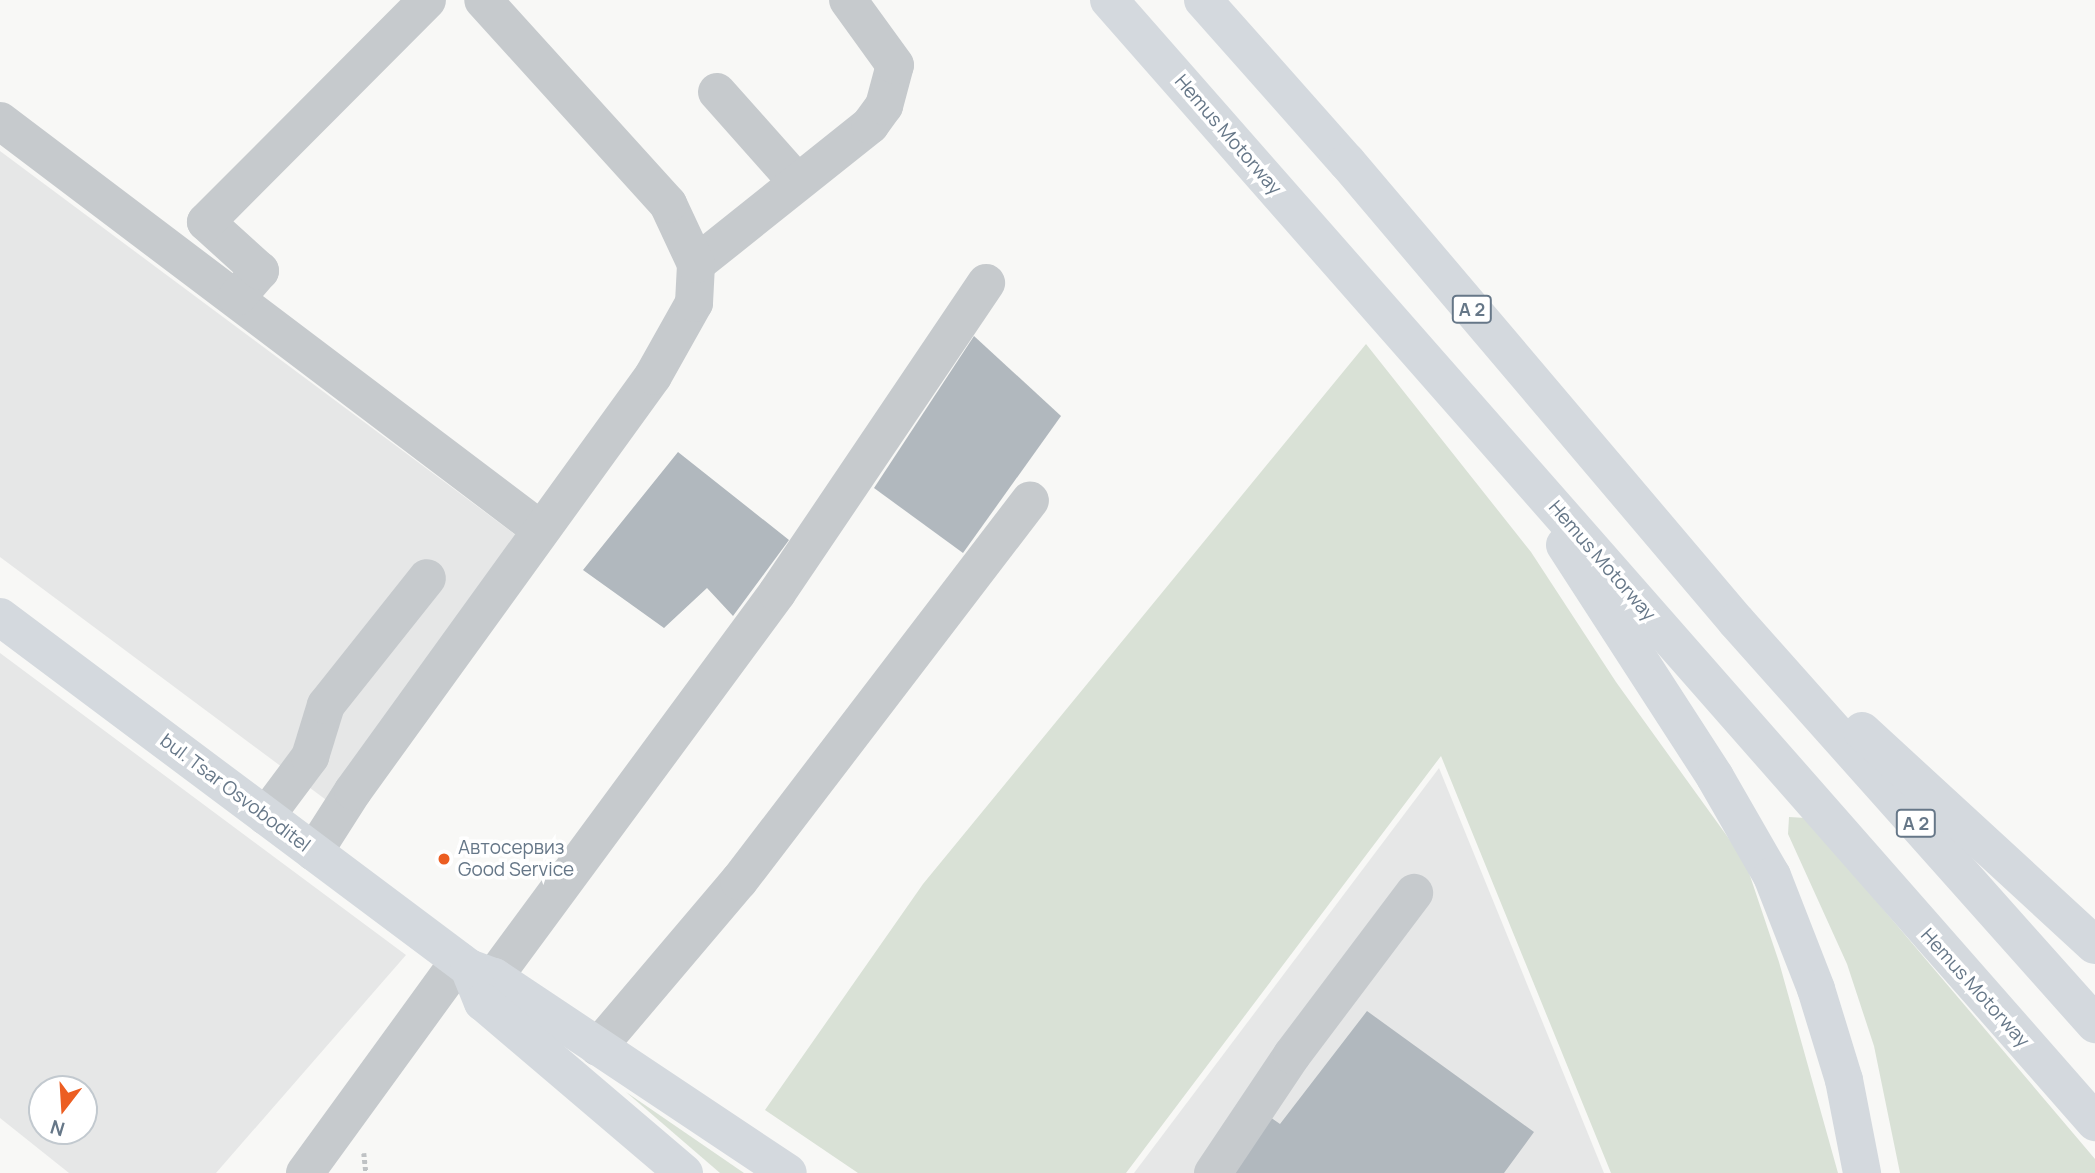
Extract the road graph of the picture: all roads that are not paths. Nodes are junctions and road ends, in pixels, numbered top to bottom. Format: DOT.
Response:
graph roads {
  1 [pos="427,0"];
  2 [pos="483,0"];
  3 [pos="848,0"];
  4 [pos="1110,0"];
  5 [pos="1203,0"];
  6 [pos="717,92"];
  7 [pos="0,121"];
  8 [pos="797,181"];
  9 [pos="696,264"];
  10 [pos="986,283"];
  11 [pos="237,297"];
  12 [pos="1516,463"];
  13 [pos="1030,500"];
  14 [pos="541,530"];
  15 [pos="427,578"];
  16 [pos="0,617"];
  17 [pos="1737,621"];
  18 [pos="266,816"];
  19 [pos="314,852"];
  20 [pos="1414,893"];
  21 [pos="2095,945"];
  22 [pos="474,969"];
  23 [pos="2095,1024"];
  24 [pos="598,1047"];
  25 [pos="2095,1122"];
  26 [pos="305,1173"];
  27 [pos="684,1173"];
  28 [pos="788,1173"];
  29 [pos="1213,1173"];
  30 [pos="1861,1173"];
  1 -- 11 [label="street"];
  2 -- 9 [label="street"];
  3 -- 8 [label="street"];
  4 -- 12 [label="main road, Hemus Motorway"];
  5 -- 17 [label="main road, A 2"];
  6 -- 8 [label="street"];
  7 -- 11 [label="street"];
  8 -- 9 [label="street"];
  9 -- 14 [label="street"];
  10 -- 22 [label="street"];
  11 -- 14 [label="street"];
  12 -- 25 [label="main road, Hemus Motorway"];
  12 -- 30 [label="main road"];
  13 -- 24 [label="street"];
  14 -- 19 [label="street"];
  15 -- 18 [label="street"];
  16 -- 18 [label="main road, bul. Tsar Osvoboditel"];
  17 -- 21 [label="main road"];
  17 -- 23 [label="main road, A 2"];
  18 -- 19 [label="main road, bul. Tsar Osvoboditel"];
  19 -- 22 [label="main road, bul. Tsar Osvoboditel"];
  20 -- 29 [label="street"];
  22 -- 24 [label="main road, bul. Tsar Osvoboditel"];
  22 -- 26 [label="street"];
  22 -- 27 [label="main road"];
  24 -- 28 [label="main road, bul. Tsar Osvoboditel"];
}
